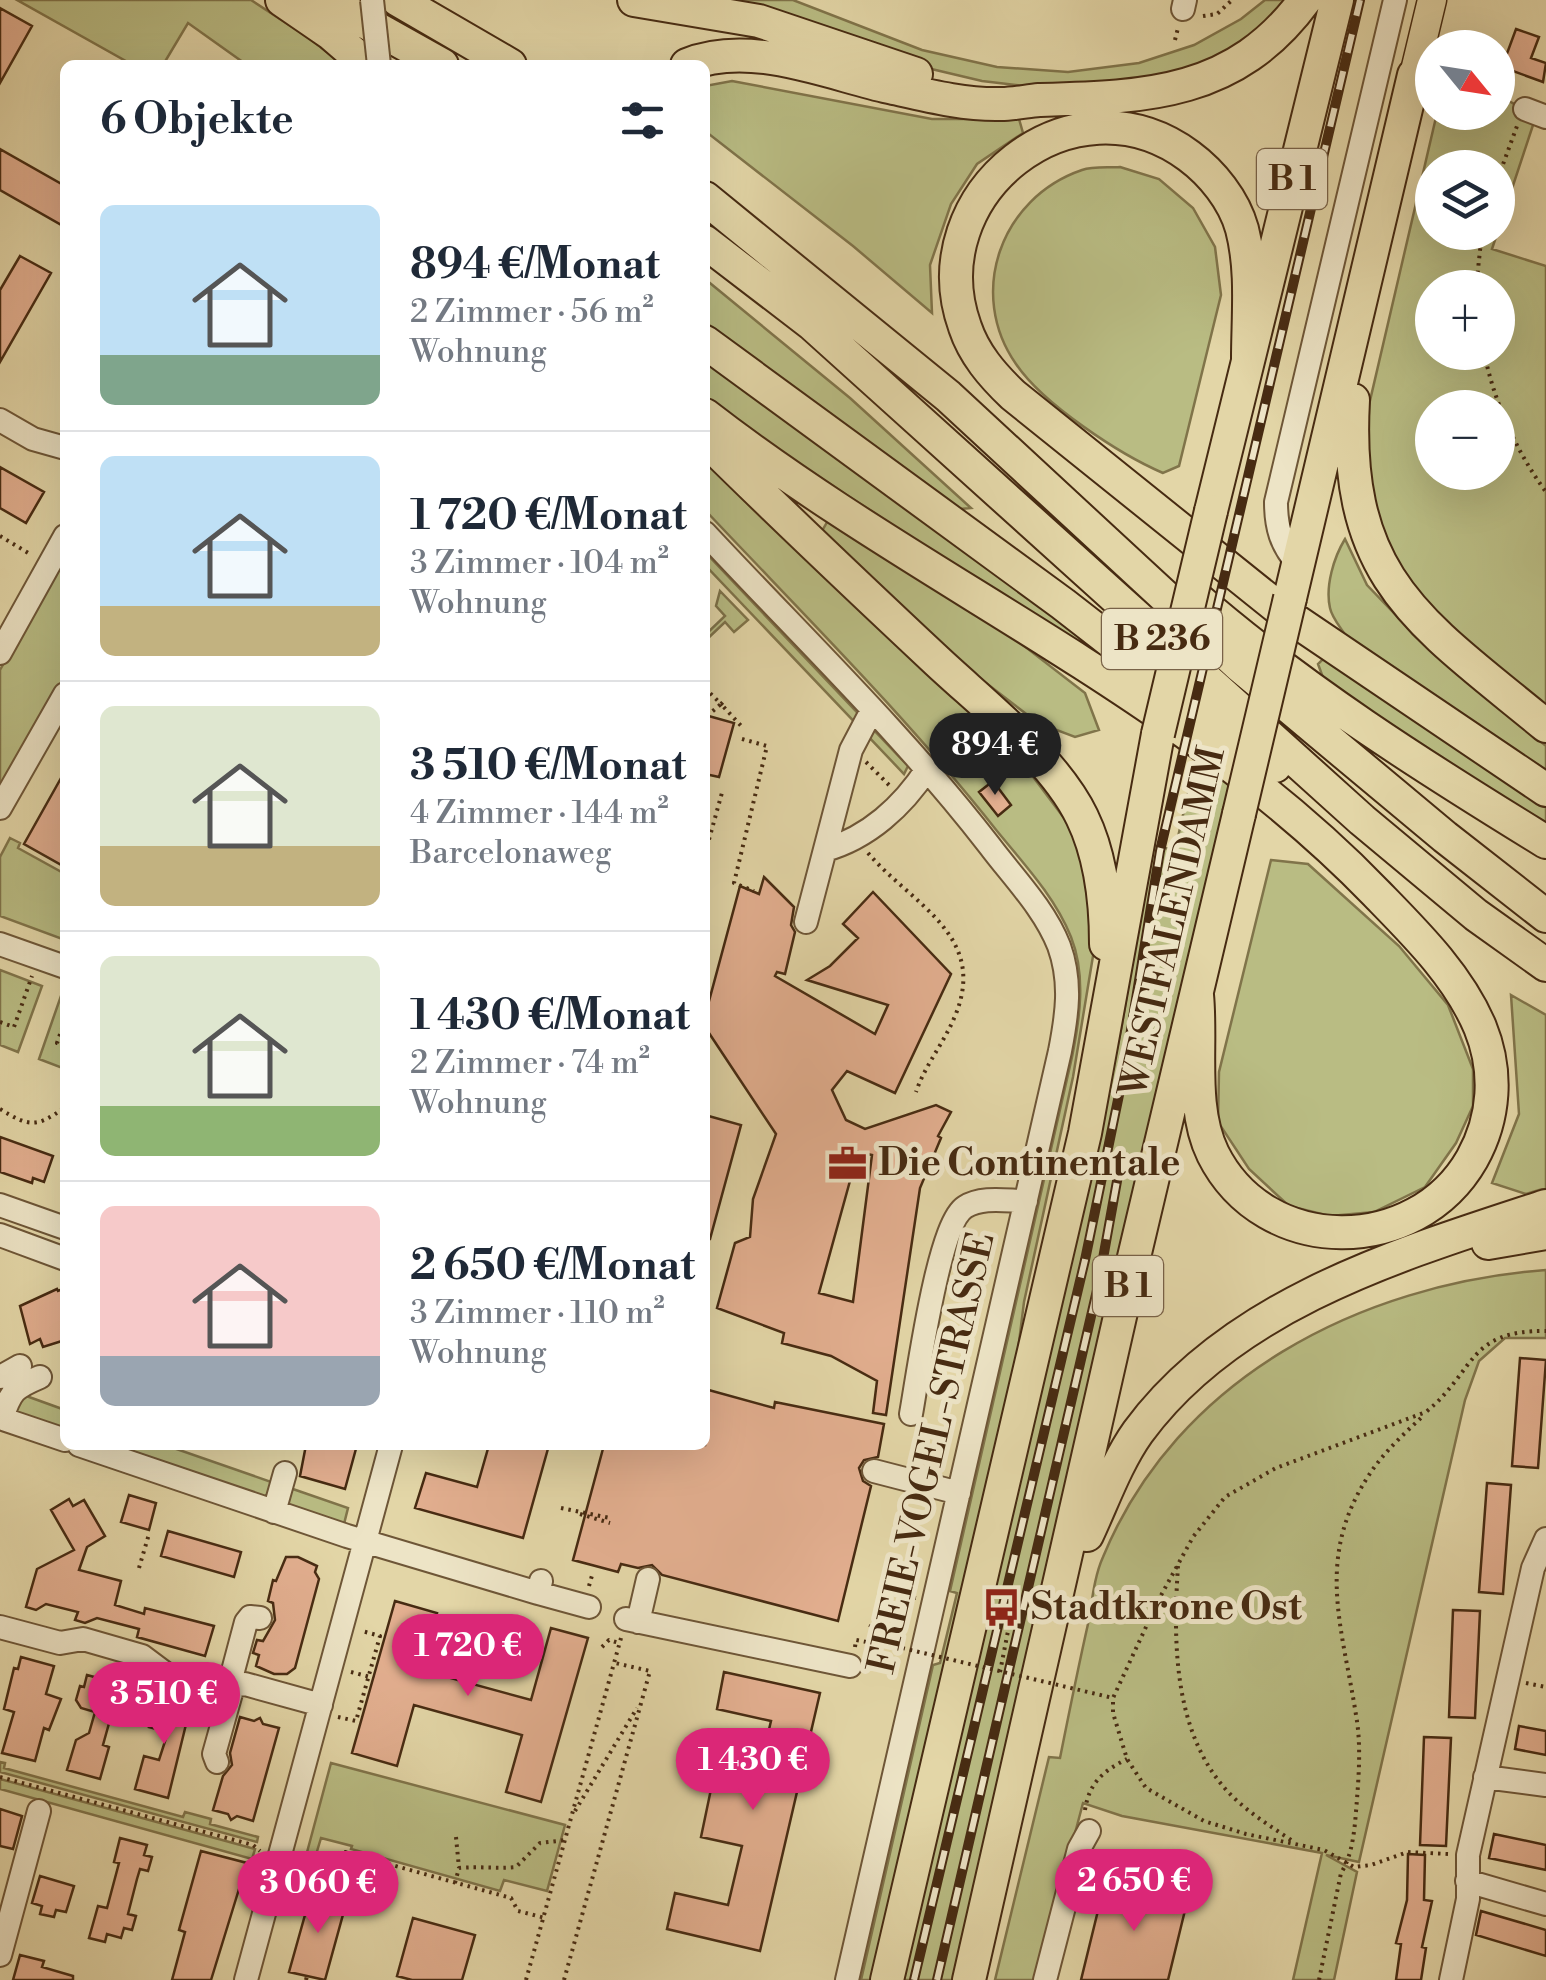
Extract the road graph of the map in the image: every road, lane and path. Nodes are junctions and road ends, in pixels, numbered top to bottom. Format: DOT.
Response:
graph roads {
  1 [pos="282,0"];
  2 [pos="326,0"];
  3 [pos="372,0"];
  4 [pos="398,0"];
  5 [pos="634,0"];
  6 [pos="1232,0"];
  7 [pos="1305,0"];
  8 [pos="1336,0"];
  9 [pos="1395,0"];
  10 [pos="1432,0"];
  11 [pos="1188,8"];
  12 [pos="360,60"];
  13 [pos="378,60"];
  14 [pos="433,60"];
  15 [pos="501,60"];
  16 [pos="699,60"];
  17 [pos="1414,75"];
  18 [pos="1038,100"];
  19 [pos="1535,113"];
  20 [pos="1514,150"];
  21 [pos="710,202"];
  22 [pos="710,246"];
  23 [pos="710,346"];
  24 [pos="1348,356"];
  25 [pos="1248,359"];
  26 [pos="1487,370"];
  27 [pos="710,419"];
  28 [pos="0,420"];
  29 [pos="34,439"];
  30 [pos="710,444"];
  31 [pos="60,447"];
  32 [pos="60,463"];
  33 [pos="1546,492"];
  34 [pos="1076,512"];
  35 [pos="0,536"];
  36 [pos="710,538"];
  37 [pos="60,545"];
  38 [pos="49,566"];
  39 [pos="1296,573"];
  40 [pos="0,653"];
  41 [pos="710,692"];
  42 [pos="60,703"];
  43 [pos="722,703"];
  44 [pos="872,710"];
  45 [pos="710,713"];
  46 [pos="1546,726"];
  47 [pos="851,750"];
  48 [pos="927,769"];
  49 [pos="723,788"];
  50 [pos="1546,790"];
  51 [pos="904,802"];
  52 [pos="0,808"];
  53 [pos="710,820"];
  54 [pos="1362,820"];
  55 [pos="714,821"];
  56 [pos="710,836"];
  57 [pos="855,838"];
  58 [pos="1546,842"];
  59 [pos="824,850"];
  60 [pos="754,890"];
  61 [pos="1546,916"];
  62 [pos="806,922"];
  63 [pos="0,944"];
  64 [pos="60,965"];
  65 [pos="1546,965"];
  66 [pos="32,976"];
  67 [pos="1198,995"];
  68 [pos="1110,1005"];
  69 [pos="0,1022"];
  70 [pos="916,1092"];
  71 [pos="0,1109"];
  72 [pos="60,1111"];
  73 [pos="1026,1202"];
  74 [pos="0,1205"];
  75 [pos="1546,1206"];
  76 [pos="60,1226"];
  77 [pos="1546,1233"];
  78 [pos="0,1235"];
  79 [pos="60,1257"];
  80 [pos="1381,1266"];
  81 [pos="1546,1330"];
  82 [pos="20,1373"];
  83 [pos="1426,1412"];
  84 [pos="911,1414"];
  85 [pos="1,1418"];
  86 [pos="60,1438"];
  87 [pos="97,1450"];
  88 [pos="390,1450"];
  89 [pos="874,1471"];
  90 [pos="286,1472"];
  91 [pos="959,1493"];
  92 [pos="562,1508"];
  93 [pos="274,1512"];
  94 [pos="610,1521"];
  95 [pos="148,1534"];
  96 [pos="1546,1539"];
  97 [pos="366,1542"];
  98 [pos="1179,1560"];
  99 [pos="139,1568"];
  100 [pos="1062,1578"];
  101 [pos="648,1579"];
  102 [pos="915,1598"];
  103 [pos="589,1606"];
  104 [pos="896,1612"];
  105 [pos="260,1618"];
  106 [pos="1,1620"];
  107 [pos="632,1621"];
  108 [pos="1009,1626"];
  109 [pos="362,1631"];
  110 [pos="619,1643"];
  111 [pos="898,1644"];
  112 [pos="602,1647"];
  113 [pos="615,1663"];
  114 [pos="850,1666"];
  115 [pos="351,1672"];
  116 [pos="1000,1672"];
  117 [pos="371,1677"];
  118 [pos="231,1686"];
  119 [pos="1113,1698"];
  120 [pos="641,1702"];
  121 [pos="330,1711"];
  122 [pos="1127,1759"];
  123 [pos="216,1762"];
  124 [pos="0,1777"];
  125 [pos="1485,1778"];
  126 [pos="1546,1784"];
  127 [pos="1088,1796"];
  128 [pos="38,1811"];
  129 [pos="573,1815"];
  130 [pos="1089,1830"];
  131 [pos="456,1837"];
  132 [pos="566,1840"];
  133 [pos="1298,1845"];
  134 [pos="1468,1855"];
  135 [pos="278,1860"];
  136 [pos="1347,1864"];
  137 [pos="459,1868"];
  138 [pos="1468,1882"];
  139 [pos="456,1883"];
  140 [pos="1546,1904"];
  141 [pos="544,1918"];
  142 [pos="0,1955"];
  143 [pos="246,1980"];
  144 [pos="526,1980"];
  145 [pos="564,1980"];
  146 [pos="848,1980"];
  147 [pos="887,1980"];
  148 [pos="969,1980"];
  149 [pos="1045,1980"];
  150 [pos="1319,1980"];
  151 [pos="1451,1980"];
  1 -- 12 [label="highway"];
  2 -- 14 [label="highway"];
  3 -- 13 [label="street, bridge"];
  4 -- 15 [label="highway"];
  5 -- 18 [label="highway"];
  6 -- 11 [label="path"];
  7 -- 18 [label="highway"];
  8 -- 25 [label="highway, WESTFALENDAMM / B 1"];
  9 -- 39 [label="street"];
  10 -- 17 [label="main road, WESTFALENDAMM / B 1"];
  16 -- 18 [label="highway"];
  17 -- 24 [label="highway, WESTFALENDAMM / B 1"];
  19 -- 20 [label="path"];
  21 -- 34 [label="highway, B 236"];
  22 -- 54 [label="highway, B 236"];
  23 -- 54 [label="highway"];
  24 -- 39 [label="highway, WESTFALENDAMM / B 1"];
  24 -- 46 [label="highway"];
  25 -- 50 [label="highway"];
  25 -- 68 [label="highway, WESTFALENDAMM / B 1, bridge"];
  26 -- 33 [label="path"];
  27 -- 67 [label="highway"];
  28 -- 29 [label="street"];
  29 -- 31 [label="street"];
  29 -- 32 [label="street"];
  30 -- 68 [label="highway"];
  34 -- 58 [label="highway"];
  34 -- 61 [label="highway, B 236"];
  35 -- 38 [label="path"];
  36 -- 44 [label="street, FREIE-VOGEL-STRASSE"];
  37 -- 38 [label="street"];
  38 -- 40 [label="street"];
  39 -- 67 [label="highway, WESTFALENDAMM / B 1, bridge"];
  41 -- 43 [label="path"];
  42 -- 52 [label="street"];
  43 -- 45 [label="path"];
  43 -- 60 [label="path"];
  44 -- 47 [label="street"];
  44 -- 48 [label="street, FREIE-VOGEL-STRASSE"];
  47 -- 51 [label="path"];
  47 -- 59 [label="street"];
  48 -- 51 [label="street"];
  48 -- 73 [label="street, FREIE-VOGEL-STRASSE"];
  49 -- 55 [label="path"];
  51 -- 57 [label="street"];
  53 -- 55 [label="path"];
  54 -- 65 [label="highway, B 236"];
  55 -- 56 [label="path"];
  57 -- 59 [label="street"];
  57 -- 70 [label="path"];
  59 -- 62 [label="street"];
  63 -- 64 [label="street"];
  66 -- 69 [label="path"];
  67 -- 100 [label="highway, WESTFALENDAMM / B 1"];
  68 -- 147 [label="highway, WESTFALENDAMM / B 1"];
  71 -- 72 [label="path"];
  73 -- 84 [label="street"];
  73 -- 91 [label="street, FREIE-VOGEL-STRASSE"];
  74 -- 76 [label="street"];
  75 -- 80 [label="highway"];
  77 -- 80 [label="highway"];
  78 -- 79 [label="street"];
  80 -- 100 [label="highway"];
  81 -- 83 [label="path"];
  82 -- 85 [label="street"];
  83 -- 98 [label="path"];
  83 -- 136 [label="path"];
  85 -- 86 [label="street"];
  87 -- 93 [label="street"];
  88 -- 97 [label="street"];
  89 -- 91 [label="street"];
  90 -- 93 [label="street"];
  91 -- 146 [label="street, FREIE-VOGEL-STRASSE"];
  92 -- 94 [label="path"];
  93 -- 97 [label="street"];
  95 -- 99 [label="path"];
  96 -- 125 [label="street"];
  97 -- 103 [label="street"];
  97 -- 121 [label="street"];
  98 -- 119 [label="path"];
  98 -- 133 [label="path"];
  100 -- 148 [label="highway, WESTFALENDAMM / B 1"];
  101 -- 107 [label="street"];
  102 -- 104 [label="path"];
  104 -- 111 [label="path, bridge"];
  104 -- 116 [label="path, bridge"];
  105 -- 118 [label="street"];
  106 -- 118 [label="street"];
  107 -- 110 [label="path"];
  107 -- 114 [label="street"];
  108 -- 116 [label="path"];
  109 -- 117 [label="path"];
  110 -- 112 [label="path"];
  110 -- 113 [label="path"];
  113 -- 120 [label="path"];
  113 -- 129 [label="path"];
  115 -- 117 [label="path"];
  116 -- 119 [label="path, bridge"];
  117 -- 121 [label="path"];
  118 -- 121 [label="street"];
  118 -- 123 [label="street"];
  119 -- 122 [label="path"];
  120 -- 129 [label="path"];
  120 -- 145 [label="path"];
  121 -- 135 [label="street"];
  122 -- 127 [label="path"];
  122 -- 133 [label="path"];
  124 -- 135 [label="path"];
  125 -- 126 [label="street"];
  125 -- 134 [label="street"];
  128 -- 142 [label="street"];
  129 -- 132 [label="path"];
  130 -- 149 [label="street"];
  131 -- 137 [label="path"];
  132 -- 137 [label="path"];
  132 -- 141 [label="path"];
  133 -- 136 [label="path"];
  134 -- 136 [label="path"];
  134 -- 138 [label="street"];
  135 -- 139 [label="path"];
  135 -- 143 [label="street"];
  136 -- 150 [label="path"];
  137 -- 139 [label="path"];
  138 -- 140 [label="street"];
  138 -- 151 [label="street"];
  139 -- 141 [label="path"];
  141 -- 144 [label="path"];
}
